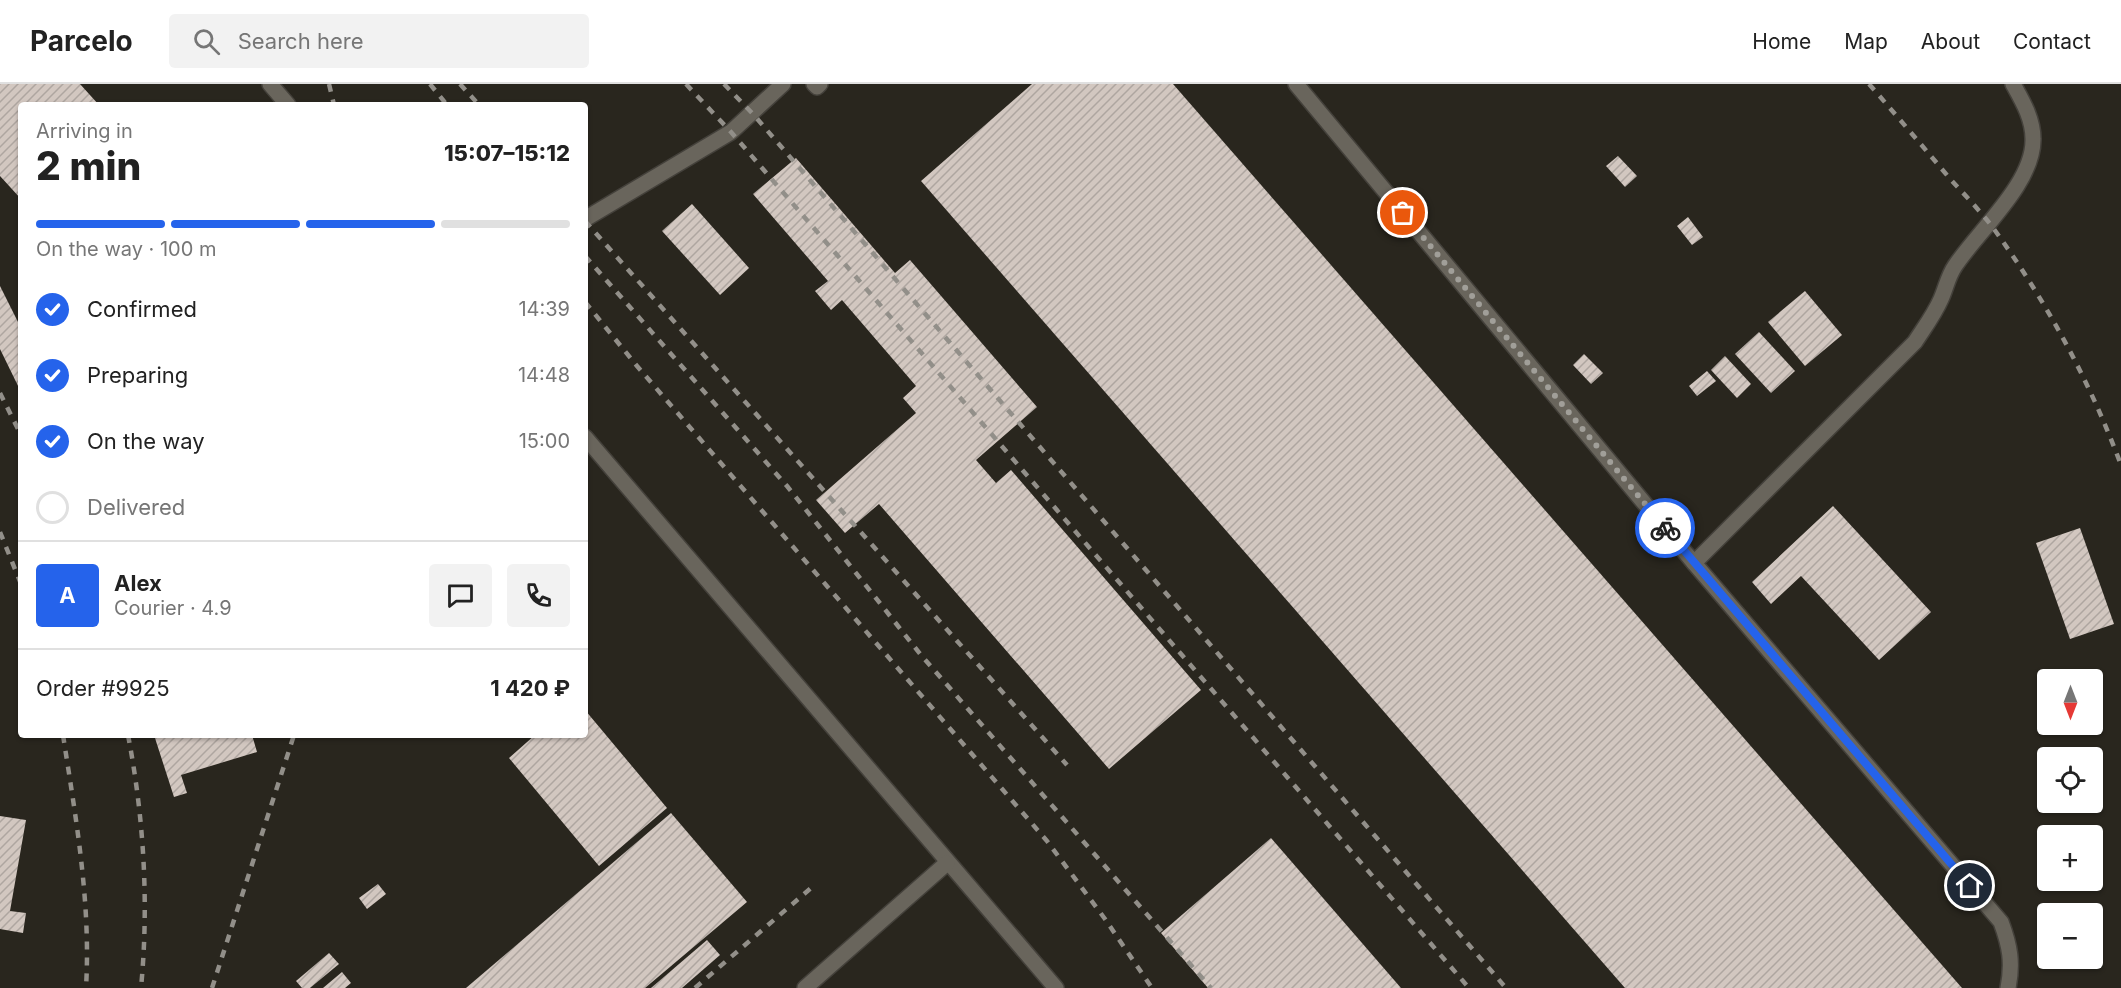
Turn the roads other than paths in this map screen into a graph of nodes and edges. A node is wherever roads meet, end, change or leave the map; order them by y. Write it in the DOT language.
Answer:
graph roads {
  1 [pos="270,84"];
  2 [pos="783,84"];
  3 [pos="814,84"];
  4 [pos="820,84"];
  5 [pos="1296,84"];
  6 [pos="2013,84"];
  7 [pos="285,102"];
  8 [pos="588,217"];
  9 [pos="588,441"];
  10 [pos="1694,563"];
  11 [pos="947,863"];
  12 [pos="806,988"];
  13 [pos="1056,988"];
  14 [pos="2008,988"];
  1 -- 7 [label="lane"];
  2 -- 8 [label="lane"];
  3 -- 4 [label="lane"];
  5 -- 10 [label="lane"];
  6 -- 10 [label="lane"];
  9 -- 11 [label="lane"];
  10 -- 14 [label="lane"];
  11 -- 12 [label="lane"];
  11 -- 13 [label="lane"];
}
